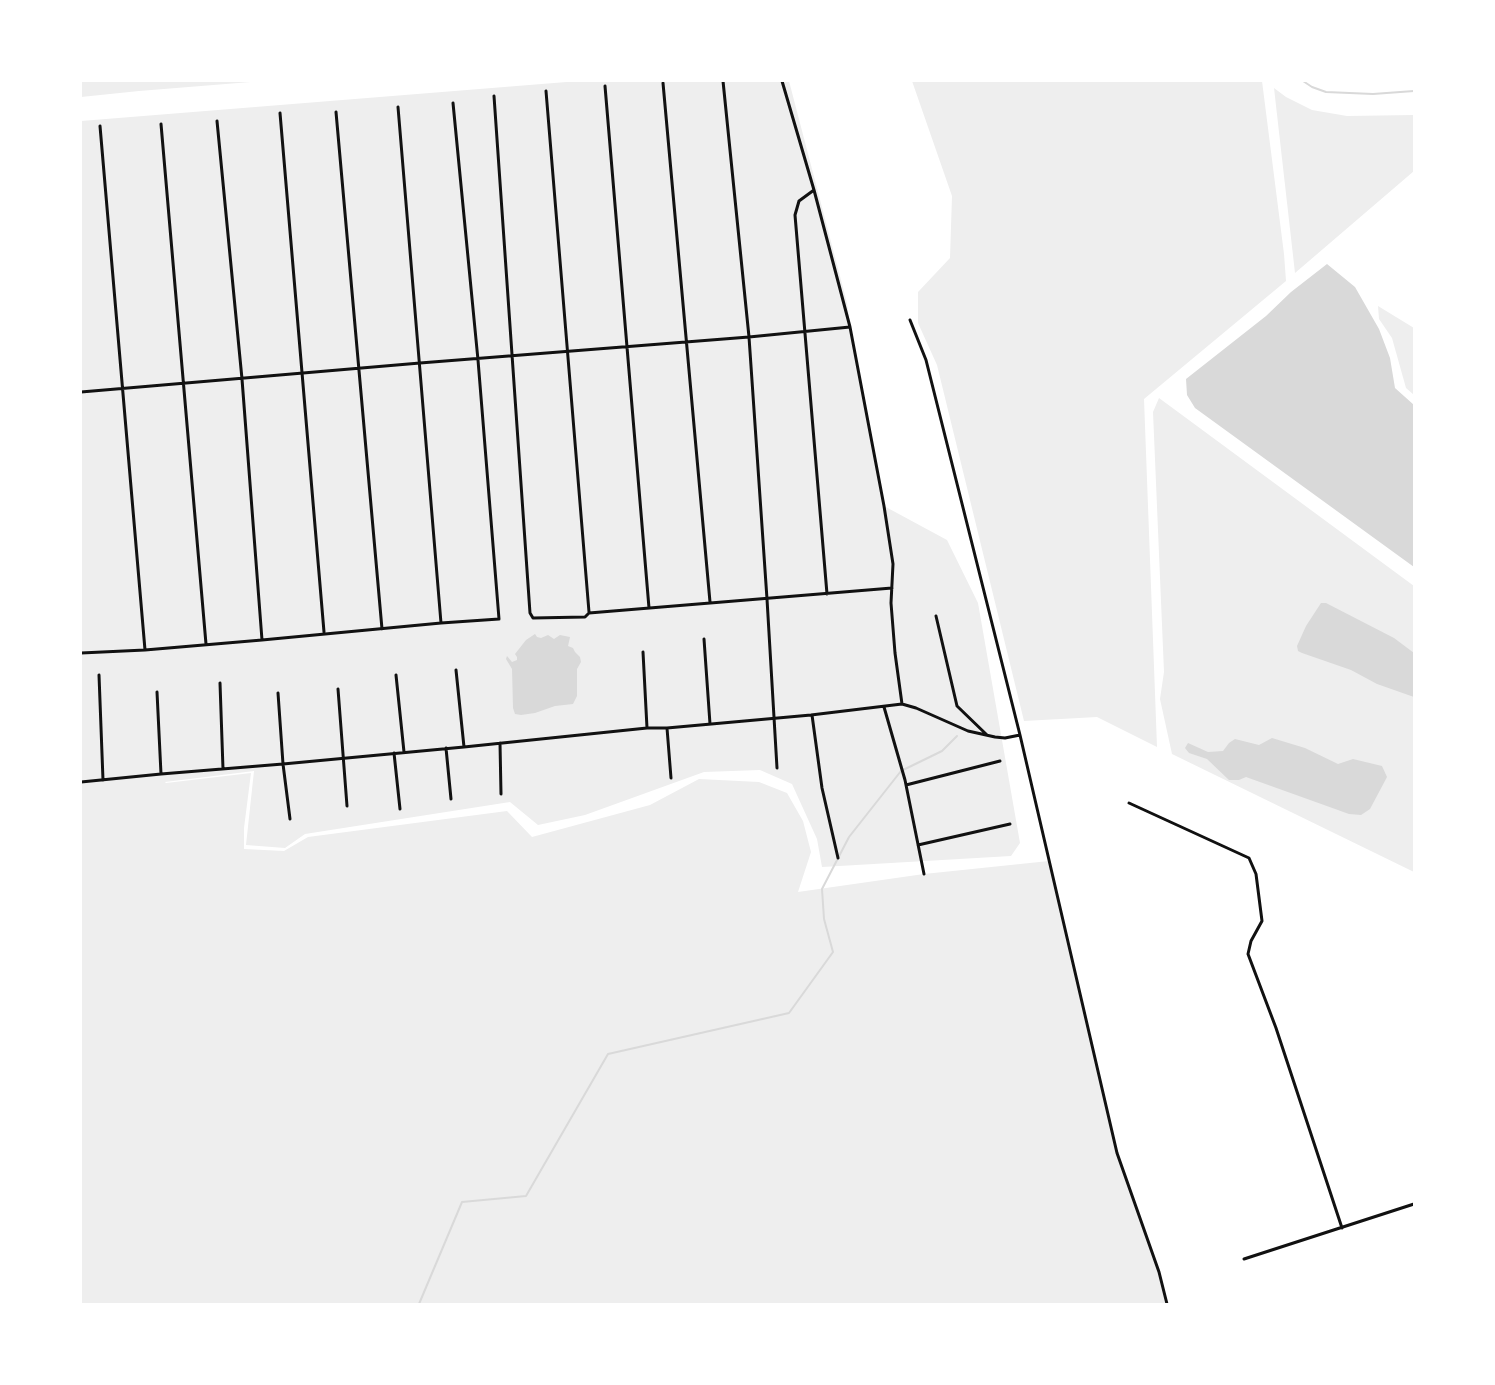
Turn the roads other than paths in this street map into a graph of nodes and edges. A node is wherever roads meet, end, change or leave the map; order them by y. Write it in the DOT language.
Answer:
graph roads {
  1 [pos="723,81"];
  2 [pos="782,81"];
  3 [pos="663,83"];
  4 [pos="604,86"];
  5 [pos="546,91"];
  6 [pos="494,96"];
  7 [pos="453,103"];
  8 [pos="398,106"];
  9 [pos="336,112"];
  10 [pos="280,113"];
  11 [pos="218,121"];
  12 [pos="161,124"];
  13 [pos="100,126"];
  14 [pos="814,190"];
  15 [pos="910,320"];
  16 [pos="850,327"];
  17 [pos="806,332"];
  18 [pos="749,337"];
  19 [pos="687,342"];
  20 [pos="627,347"];
  21 [pos="567,352"];
  22 [pos="513,357"];
  23 [pos="478,360"];
  24 [pos="420,363"];
  25 [pos="359,369"];
  26 [pos="303,374"];
  27 [pos="242,379"];
  28 [pos="184,384"];
  29 [pos="123,388"];
  30 [pos="81,392"];
  31 [pos="892,588"];
  32 [pos="827,594"];
  33 [pos="767,599"];
  34 [pos="710,602"];
  35 [pos="649,608"];
  36 [pos="589,613"];
  37 [pos="936,616"];
  38 [pos="441,623"];
  39 [pos="382,629"];
  40 [pos="324,633"];
  41 [pos="704,639"];
  42 [pos="262,640"];
  43 [pos="206,644"];
  44 [pos="145,650"];
  45 [pos="643,652"];
  46 [pos="81,653"];
  47 [pos="456,670"];
  48 [pos="99,675"];
  49 [pos="396,675"];
  50 [pos="220,683"];
  51 [pos="338,689"];
  52 [pos="157,692"];
  53 [pos="278,693"];
  54 [pos="902,704"];
  55 [pos="884,706"];
  56 [pos="812,715"];
  57 [pos="775,718"];
  58 [pos="710,724"];
  59 [pos="647,728"];
  60 [pos="667,728"];
  61 [pos="1020,735"];
  62 [pos="989,737"];
  63 [pos="500,743"];
  64 [pos="464,747"];
  65 [pos="446,748"];
  66 [pos="394,753"];
  67 [pos="404,753"];
  68 [pos="345,758"];
  69 [pos="1000,761"];
  70 [pos="283,764"];
  71 [pos="777,768"];
  72 [pos="223,769"];
  73 [pos="161,774"];
  74 [pos="671,778"];
  75 [pos="103,780"];
  76 [pos="81,783"];
  77 [pos="906,785"];
  78 [pos="501,794"];
  79 [pos="451,799"];
  80 [pos="1130,803"];
  81 [pos="347,806"];
  82 [pos="400,809"];
  83 [pos="290,819"];
  84 [pos="1010,824"];
  85 [pos="918,845"];
  86 [pos="838,858"];
  87 [pos="924,874"];
  88 [pos="1414,1204"];
  89 [pos="1342,1228"];
  90 [pos="1244,1259"];
  91 [pos="1167,1304"];
  1 -- 18 [label="street"];
  2 -- 14 [label="street"];
  3 -- 19 [label="street"];
  4 -- 20 [label="street"];
  5 -- 21 [label="street"];
  6 -- 22 [label="street"];
  7 -- 23 [label="street"];
  8 -- 24 [label="street"];
  9 -- 25 [label="street"];
  10 -- 26 [label="street"];
  11 -- 27 [label="street"];
  12 -- 28 [label="street"];
  13 -- 29 [label="street"];
  14 -- 16 [label="street"];
  14 -- 17 [label="street"];
  15 -- 61 [label="street"];
  16 -- 17 [label="street"];
  16 -- 31 [label="street"];
  17 -- 18 [label="street"];
  17 -- 32 [label="street"];
  18 -- 19 [label="street"];
  18 -- 33 [label="street"];
  19 -- 20 [label="street"];
  19 -- 34 [label="street"];
  20 -- 21 [label="street"];
  20 -- 35 [label="street"];
  21 -- 22 [label="street"];
  21 -- 36 [label="street"];
  22 -- 23 [label="street"];
  22 -- 36 [label="street"];
  23 -- 24 [label="street"];
  23 -- 38 [label="street"];
  24 -- 25 [label="street"];
  24 -- 38 [label="street"];
  25 -- 26 [label="street"];
  25 -- 39 [label="street"];
  26 -- 27 [label="street"];
  26 -- 40 [label="street"];
  27 -- 28 [label="street"];
  27 -- 42 [label="street"];
  28 -- 29 [label="street"];
  28 -- 43 [label="street"];
  29 -- 30 [label="street"];
  29 -- 44 [label="street"];
  31 -- 32 [label="street"];
  31 -- 54 [label="street"];
  32 -- 33 [label="street"];
  33 -- 34 [label="street"];
  33 -- 57 [label="street"];
  34 -- 35 [label="street"];
  35 -- 36 [label="street"];
  37 -- 62 [label="street"];
  38 -- 39 [label="street"];
  39 -- 42 [label="street"];
  41 -- 58 [label="street"];
  42 -- 43 [label="street"];
  43 -- 44 [label="street"];
  44 -- 46 [label="street"];
  45 -- 59 [label="street"];
  47 -- 64 [label="street"];
  48 -- 75 [label="street"];
  49 -- 67 [label="street"];
  50 -- 72 [label="street"];
  51 -- 68 [label="street"];
  52 -- 73 [label="street"];
  53 -- 70 [label="street"];
  54 -- 55 [label="street"];
  54 -- 62 [label="street"];
  55 -- 56 [label="street"];
  55 -- 77 [label="street"];
  56 -- 57 [label="street"];
  56 -- 86 [label="street"];
  57 -- 58 [label="street"];
  57 -- 71 [label="street"];
  58 -- 60 [label="street"];
  59 -- 60 [label="street"];
  59 -- 63 [label="street"];
  60 -- 74 [label="street"];
  61 -- 62 [label="street"];
  61 -- 91 [label="street"];
  63 -- 64 [label="street"];
  63 -- 78 [label="street"];
  64 -- 65 [label="street"];
  65 -- 67 [label="street"];
  65 -- 79 [label="street"];
  66 -- 67 [label="street"];
  66 -- 68 [label="street"];
  66 -- 82 [label="street"];
  68 -- 70 [label="street"];
  68 -- 81 [label="street"];
  69 -- 77 [label="street"];
  70 -- 72 [label="street"];
  70 -- 83 [label="street"];
  72 -- 73 [label="street"];
  73 -- 75 [label="street"];
  75 -- 76 [label="street"];
  77 -- 85 [label="street"];
  80 -- 89 [label="street"];
  84 -- 85 [label="street"];
  85 -- 87 [label="street"];
  88 -- 89 [label="street"];
  89 -- 90 [label="street"];
}
